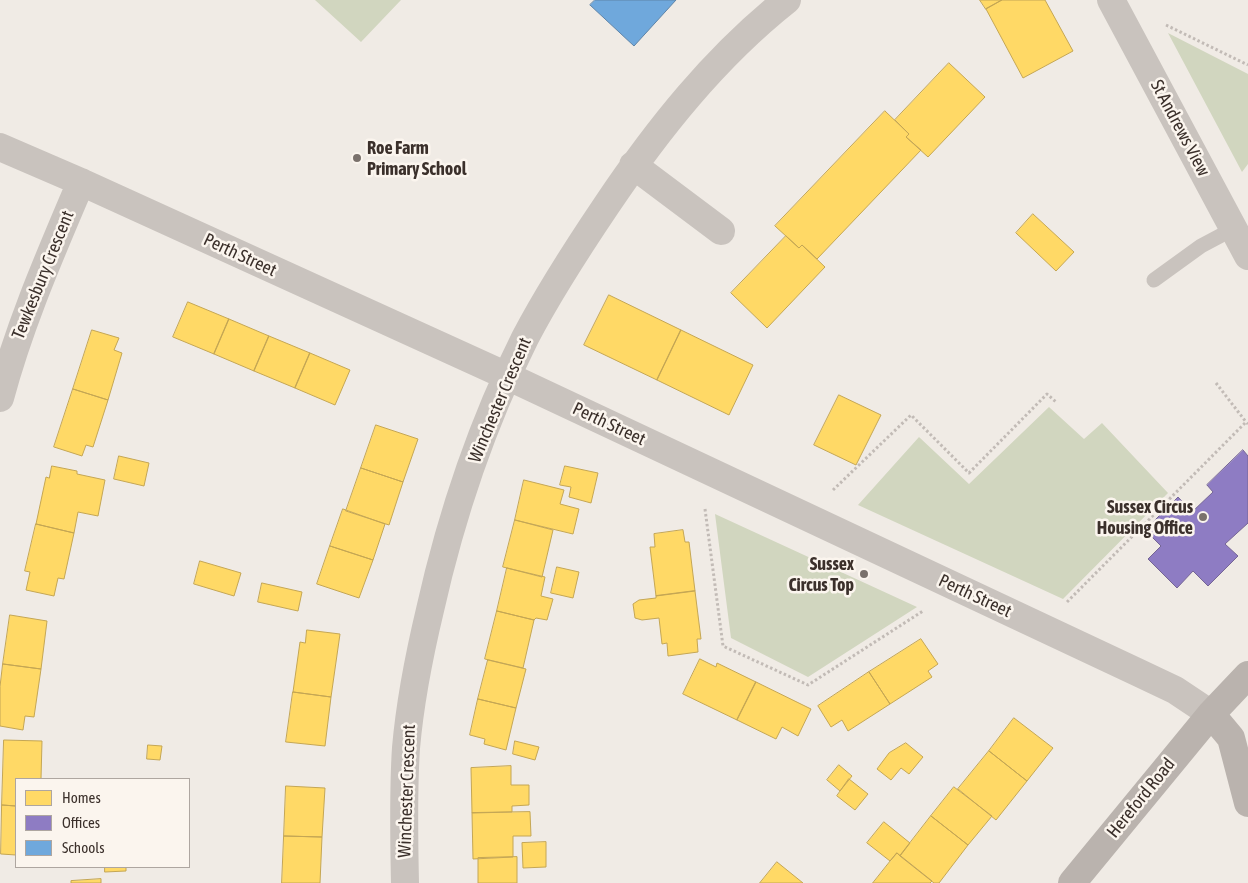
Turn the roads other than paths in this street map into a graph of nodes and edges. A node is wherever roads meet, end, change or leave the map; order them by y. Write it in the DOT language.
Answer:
graph roads {
  1 [pos="787,0"];
  2 [pos="1113,4"];
  3 [pos="0,146"];
  4 [pos="633,165"];
  5 [pos="81,182"];
  6 [pos="1233,229"];
  7 [pos="721,231"];
  8 [pos="1248,256"];
  9 [pos="1154,280"];
  10 [pos="507,376"];
  11 [pos="0,398"];
  12 [pos="1248,675"];
  13 [pos="1211,714"];
  14 [pos="1248,802"];
  15 [pos="405,883"];
  16 [pos="1072,883"];
  1 -- 4 [label="street, Winchester Crescent"];
  2 -- 6 [label="street, St Andrews View"];
  3 -- 5 [label="street, Perth Street"];
  4 -- 7 [label="street"];
  4 -- 10 [label="street, Winchester Crescent"];
  5 -- 10 [label="street, Perth Street"];
  5 -- 11 [label="street, Tewkesbury Crescent"];
  6 -- 8 [label="street, St Andrews View"];
  6 -- 9 [label="lane"];
  10 -- 13 [label="street, Perth Street"];
  10 -- 15 [label="street, Winchester Crescent"];
  12 -- 13 [label="street, Hereford Road"];
  13 -- 14 [label="street"];
  13 -- 16 [label="street, Hereford Road"];
}
